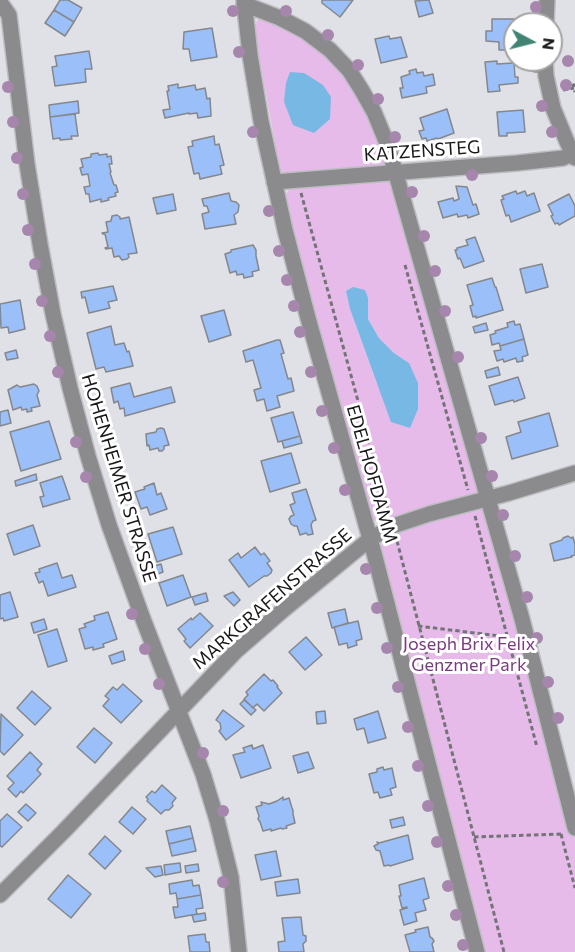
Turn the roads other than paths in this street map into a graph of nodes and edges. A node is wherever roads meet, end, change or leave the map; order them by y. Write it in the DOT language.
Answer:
graph roads {
  1 [pos="244,2"];
  2 [pos="3,4"];
  3 [pos="546,72"];
  4 [pos="574,156"];
  5 [pos="396,172"];
  6 [pos="274,182"];
  7 [pos="572,479"];
  8 [pos="488,499"];
  9 [pos="370,539"];
  10 [pos="178,711"];
  11 [pos="575,828"];
  12 [pos="0,895"];
  13 [pos="239,952"];
  14 [pos="477,952"];
  1 -- 5 [label="street, EDELHOFDAMM"];
  1 -- 6 [label="street, EDELHOFDAMM"];
  2 -- 10 [label="street, HOHENHEIMER STRASSE"];
  3 -- 4 [label="street"];
  4 -- 5 [label="street, KATZENSTEG"];
  5 -- 6 [label="street, KATZENSTEG"];
  5 -- 8 [label="street, EDELHOFDAMM"];
  6 -- 9 [label="street, EDELHOFDAMM"];
  7 -- 8 [label="street, MARKGRAFENSTRASSE"];
  8 -- 9 [label="street, MARKGRAFENSTRASSE"];
  8 -- 11 [label="street, EDELHOFDAMM"];
  9 -- 10 [label="street, MARKGRAFENSTRASSE"];
  9 -- 14 [label="street, EDELHOFDAMM"];
  10 -- 12 [label="street, MARKGRAFENSTRASSE"];
  10 -- 13 [label="street, HOHENHEIMER STRASSE"];
}
